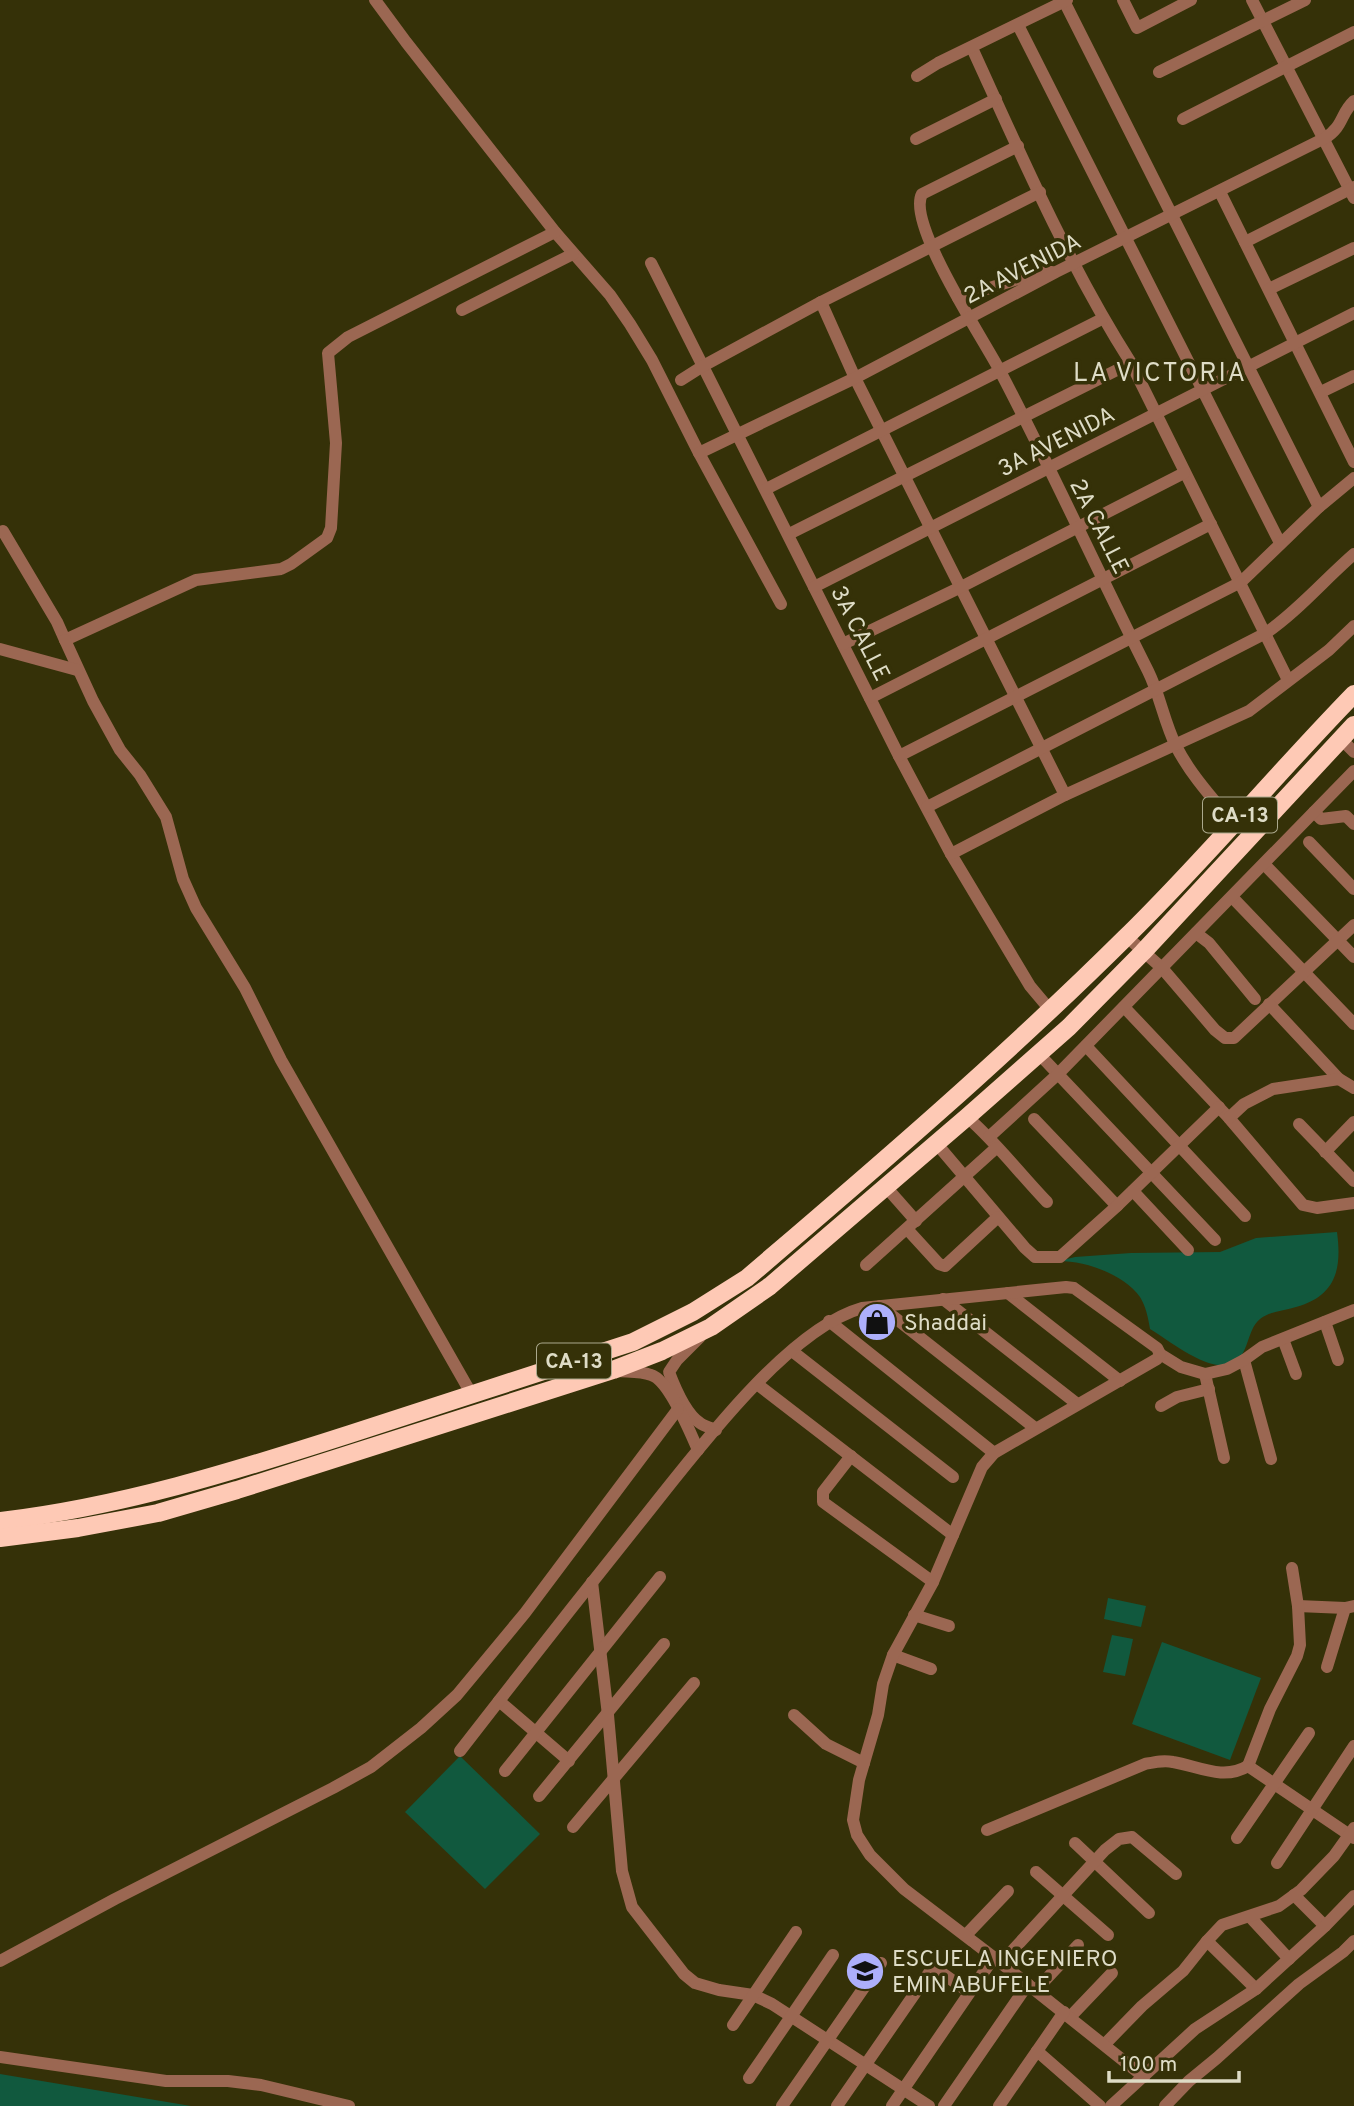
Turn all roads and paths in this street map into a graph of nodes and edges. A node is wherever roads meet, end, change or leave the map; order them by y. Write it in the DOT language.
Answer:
graph roads {
  1 [pos="375,0"];
  2 [pos="1123,0"];
  3 [pos="1191,0"];
  4 [pos="1252,0"];
  5 [pos="1305,0"];
  6 [pos="1066,1"];
  7 [pos="1264,22"];
  8 [pos="1018,25"];
  9 [pos="1354,33"];
  10 [pos="972,48"];
  11 [pos="1288,66"];
  12 [pos="1159,72"];
  13 [pos="917,76"];
  14 [pos="996,99"];
  15 [pos="1354,101"];
  16 [pos="1183,119"];
  17 [pos="1325,138"];
  18 [pos="916,139"];
  19 [pos="1018,146"];
  20 [pos="1352,191"];
  21 [pos="1040,192"];
  22 [pos="1220,192"];
  23 [pos="1171,215"];
  24 [pos="555,232"];
  25 [pos="1125,238"];
  26 [pos="1245,242"];
  27 [pos="931,246"];
  28 [pos="1354,248"];
  29 [pos="573,254"];
  30 [pos="651,263"];
  31 [pos="1075,265"];
  32 [pos="1056,272"];
  33 [pos="1269,289"];
  34 [pos="958,298"];
  35 [pos="821,302"];
  36 [pos="462,310"];
  37 [pos="1354,313"];
  38 [pos="969,318"];
  39 [pos="1102,319"];
  40 [pos="1296,342"];
  41 [pos="1131,363"];
  42 [pos="702,366"];
  43 [pos="1249,367"];
  44 [pos="999,369"];
  45 [pos="1354,376"];
  46 [pos="855,378"];
  47 [pos="681,380"];
  48 [pos="1202,390"];
  49 [pos="1321,392"];
  50 [pos="1155,414"];
  51 [pos="1022,416"];
  52 [pos="882,430"];
  53 [pos="738,436"];
  54 [pos="699,453"];
  55 [pos="1354,462"];
  56 [pos="1048,469"];
  57 [pos="1184,473"];
  58 [pos="904,475"];
  59 [pos="1354,478"];
  60 [pos="766,489"];
  61 [pos="1320,508"];
  62 [pos="1211,524"];
  63 [pos="932,528"];
  64 [pos="1077,528"];
  65 [pos="3,531"];
  66 [pos="789,534"];
  67 [pos="1280,543"];
  68 [pos="1354,554"];
  69 [pos="1104,579"];
  70 [pos="1241,582"];
  71 [pos="814,587"];
  72 [pos="961,587"];
  73 [pos="781,604"];
  74 [pos="1354,626"];
  75 [pos="1266,633"];
  76 [pos="1131,638"];
  77 [pos="987,639"];
  78 [pos="65,640"];
  79 [pos="843,644"];
  80 [pos="0,649"];
  81 [pos="77,670"];
  82 [pos="1288,680"];
  83 [pos="1156,688"];
  84 [pos="1354,694"];
  85 [pos="1016,696"];
  86 [pos="870,698"];
  87 [pos="1354,725"];
  88 [pos="1175,745"];
  89 [pos="1348,746"];
  90 [pos="1043,748"];
  91 [pos="899,756"];
  92 [pos="1354,771"];
  93 [pos="1065,794"];
  94 [pos="927,807"];
  95 [pos="1314,812"];
  96 [pos="1233,823"];
  97 [pos="1354,824"];
  98 [pos="1309,842"];
  99 [pos="951,854"];
  100 [pos="1264,864"];
  101 [pos="1354,889"];
  102 [pos="1232,897"];
  103 [pos="1354,925"];
  104 [pos="1196,933"];
  105 [pos="1127,937"];
  106 [pos="1338,940"];
  107 [pos="1143,952"];
  108 [pos="1354,957"];
  109 [pos="1162,968"];
  110 [pos="1304,971"];
  111 [pos="1255,999"];
  112 [pos="1269,1004"];
  113 [pos="1124,1007"];
  114 [pos="1051,1011"];
  115 [pos="1354,1024"];
  116 [pos="1086,1046"];
  117 [pos="1038,1053"];
  118 [pos="1058,1074"];
  119 [pos="1339,1079"];
  120 [pos="1354,1088"];
  121 [pos="1219,1107"];
  122 [pos="967,1117"];
  123 [pos="1229,1118"];
  124 [pos="1034,1119"];
  125 [pos="1354,1122"];
  126 [pos="1298,1124"];
  127 [pos="992,1142"];
  128 [pos="936,1143"];
  129 [pos="1180,1144"];
  130 [pos="1325,1152"];
  131 [pos="1152,1171"];
  132 [pos="964,1179"];
  133 [pos="1354,1181"];
  134 [pos="886,1186"];
  135 [pos="1133,1191"];
  136 [pos="1047,1202"];
  137 [pos="1354,1203"];
  138 [pos="1117,1206"];
  139 [pos="1245,1216"];
  140 [pos="998,1217"];
  141 [pos="912,1225"];
  142 [pos="1215,1240"];
  143 [pos="1188,1250"];
  144 [pos="866,1265"];
  145 [pos="1008,1293"];
  146 [pos="943,1299"];
  147 [pos="880,1306"];
  148 [pos="1354,1310"];
  149 [pos="829,1321"];
  150 [pos="1325,1322"];
  151 [pos="711,1327"];
  152 [pos="1283,1339"];
  153 [pos="792,1351"];
  154 [pos="1160,1354"];
  155 [pos="1244,1360"];
  156 [pos="1338,1360"];
  157 [pos="613,1370"];
  158 [pos="1205,1374"];
  159 [pos="1296,1374"];
  160 [pos="1120,1381"];
  161 [pos="757,1384"];
  162 [pos="1209,1389"];
  163 [pos="472,1395"];
  164 [pos="1076,1403"];
  165 [pos="1161,1406"];
  166 [pos="678,1409"];
  167 [pos="391,1421"];
  168 [pos="1035,1428"];
  169 [pos="427,1429"];
  170 [pos="716,1430"];
  171 [pos="698,1450"];
  172 [pos="359,1451"];
  173 [pos="994,1453"];
  174 [pos="851,1456"];
  175 [pos="1224,1458"];
  176 [pos="1270,1459"];
  177 [pos="953,1477"];
  178 [pos="0,1521"];
  179 [pos="953,1535"];
  180 [pos="0,1538"];
  181 [pos="1292,1568"];
  182 [pos="660,1577"];
  183 [pos="592,1582"];
  184 [pos="933,1582"];
  185 [pos="1298,1606"];
  186 [pos="1350,1607"];
  187 [pos="914,1615"];
  188 [pos="949,1626"];
  189 [pos="664,1644"];
  190 [pos="601,1651"];
  191 [pos="892,1655"];
  192 [pos="1327,1667"];
  193 [pos="931,1669"];
  194 [pos="694,1683"];
  195 [pos="499,1701"];
  196 [pos="607,1715"];
  197 [pos="794,1716"];
  198 [pos="1309,1733"];
  199 [pos="536,1734"];
  200 [pos="1354,1746"];
  201 [pos="460,1751"];
  202 [pos="569,1761"];
  203 [pos="864,1763"];
  204 [pos="1248,1766"];
  205 [pos="505,1771"];
  206 [pos="613,1779"];
  207 [pos="1274,1783"];
  208 [pos="539,1796"];
  209 [pos="1312,1809"];
  210 [pos="573,1827"];
  211 [pos="987,1830"];
  212 [pos="1353,1833"];
  213 [pos="1237,1838"];
  214 [pos="1075,1843"];
  215 [pos="1095,1862"];
  216 [pos="1277,1863"];
  217 [pos="1036,1872"];
  218 [pos="1176,1874"];
  219 [pos="1008,1891"];
  220 [pos="1063,1895"];
  221 [pos="1294,1895"];
  222 [pos="1354,1896"];
  223 [pos="1149,1913"];
  224 [pos="1250,1917"];
  225 [pos="1325,1926"];
  226 [pos="796,1932"];
  227 [pos="966,1935"];
  228 [pos="1108,1935"];
  229 [pos="1207,1941"];
  230 [pos="1354,1941"];
  231 [pos="1079,1945"];
  232 [pos="833,1955"];
  233 [pos="1289,1959"];
  234 [pos="998,1960"];
  235 [pos="0,1961"];
  236 [pos="881,1963"];
  237 [pos="1112,1973"];
  238 [pos="1032,1987"];
  239 [pos="1256,1989"];
  240 [pos="969,1992"];
  241 [pos="753,1995"];
  242 [pos="1067,2014"];
  243 [pos="792,2015"];
  244 [pos="733,2025"];
  245 [pos="828,2040"];
  246 [pos="1105,2044"];
  247 [pos="1037,2051"];
  248 [pos="0,2057"];
  249 [pos="866,2065"];
  250 [pos="1144,2077"];
  251 [pos="750,2078"];
  252 [pos="903,2090"];
  253 [pos="349,2106"];
  254 [pos="782,2106"];
  255 [pos="837,2106"];
  256 [pos="892,2106"];
  257 [pos="929,2106"];
  258 [pos="944,2106"];
  259 [pos="999,2106"];
  260 [pos="1100,2106"];
  261 [pos="1111,2106"];
  262 [pos="1165,2106"];
  1 -- 24 [label="street"];
  2 -- 3 [label="street"];
  4 -- 7 [label="street"];
  5 -- 7 [label="street"];
  6 -- 8 [label="street"];
  6 -- 23 [label="street"];
  7 -- 11 [label="street"];
  7 -- 12 [label="street"];
  8 -- 10 [label="street"];
  8 -- 25 [label="street"];
  9 -- 11 [label="street"];
  10 -- 13 [label="street"];
  10 -- 14 [label="street"];
  11 -- 16 [label="street"];
  11 -- 17 [label="street"];
  14 -- 18 [label="street"];
  14 -- 19 [label="street"];
  15 -- 17 [label="street"];
  17 -- 20 [label="street"];
  17 -- 22 [label="street, 2A AVENIDA"];
  19 -- 21 [label="street"];
  19 -- 27 [label="street, 2A CALLE"];
  20 -- 26 [label="street"];
  21 -- 27 [label="street"];
  21 -- 31 [label="street"];
  22 -- 23 [label="street, 2A AVENIDA"];
  22 -- 26 [label="street"];
  23 -- 25 [label="street, 2A AVENIDA"];
  23 -- 43 [label="street"];
  24 -- 29 [label="street"];
  24 -- 78 [label="street"];
  25 -- 31 [label="street, 2A AVENIDA"];
  25 -- 48 [label="street"];
  26 -- 33 [label="street"];
  27 -- 34 [label="street, 2A CALLE"];
  27 -- 35 [label="street"];
  28 -- 33 [label="street"];
  29 -- 36 [label="street"];
  29 -- 54 [label="street"];
  30 -- 42 [label="street, 3A CALLE"];
  31 -- 32 [label="street, 2A AVENIDA"];
  31 -- 39 [label="street"];
  32 -- 34 [label="street"];
  32 -- 38 [label="street, 2A AVENIDA"];
  33 -- 40 [label="street"];
  34 -- 38 [label="street, 2A CALLE"];
  35 -- 42 [label="street"];
  35 -- 46 [label="street"];
  37 -- 40 [label="street, 3A AVENIDA"];
  38 -- 44 [label="street, 2A CALLE"];
  38 -- 46 [label="street, 2A AVENIDA"];
  39 -- 41 [label="street"];
  39 -- 44 [label="street"];
  40 -- 43 [label="street, 3A AVENIDA"];
  40 -- 49 [label="street"];
  41 -- 50 [label="street"];
  41 -- 51 [label="street"];
  42 -- 47 [label="street"];
  42 -- 53 [label="street, 3A CALLE"];
  43 -- 48 [label="street, 3A AVENIDA"];
  43 -- 61 [label="street"];
  44 -- 51 [label="street, 2A CALLE"];
  44 -- 52 [label="street"];
  45 -- 49 [label="street"];
  46 -- 52 [label="street"];
  46 -- 53 [label="street, 2A AVENIDA"];
  48 -- 50 [label="street, 3A AVENIDA"];
  48 -- 67 [label="street"];
  49 -- 55 [label="street"];
  50 -- 56 [label="street, 3A AVENIDA"];
  50 -- 57 [label="street"];
  51 -- 56 [label="street, 2A CALLE"];
  51 -- 58 [label="street"];
  52 -- 58 [label="street"];
  52 -- 60 [label="street"];
  53 -- 54 [label="street, 2A AVENIDA"];
  53 -- 60 [label="street, 3A CALLE"];
  54 -- 73 [label="street"];
  56 -- 63 [label="street, 3A AVENIDA"];
  56 -- 64 [label="street, 2A CALLE"];
  57 -- 62 [label="street"];
  57 -- 64 [label="street"];
  58 -- 63 [label="street"];
  58 -- 66 [label="street"];
  59 -- 61 [label="street"];
  60 -- 66 [label="street, 3A CALLE"];
  61 -- 67 [label="street"];
  62 -- 69 [label="street"];
  62 -- 70 [label="street"];
  63 -- 71 [label="street, 3A AVENIDA"];
  63 -- 72 [label="street"];
  64 -- 69 [label="street, 2A CALLE"];
  64 -- 72 [label="street"];
  65 -- 78 [label="street"];
  66 -- 71 [label="street, 3A CALLE"];
  67 -- 70 [label="street"];
  68 -- 75 [label="street"];
  69 -- 76 [label="street, 2A CALLE"];
  69 -- 77 [label="street"];
  70 -- 75 [label="street"];
  70 -- 76 [label="street"];
  71 -- 79 [label="street, 3A CALLE"];
  72 -- 77 [label="street"];
  72 -- 79 [label="street"];
  74 -- 82 [label="street"];
  75 -- 82 [label="street"];
  75 -- 83 [label="street"];
  76 -- 83 [label="street, 2A CALLE"];
  76 -- 85 [label="street"];
  77 -- 85 [label="street"];
  77 -- 86 [label="street"];
  78 -- 81 [label="street"];
  79 -- 86 [label="street, 3A CALLE"];
  80 -- 81 [label="street"];
  81 -- 163 [label="street"];
  82 -- 88 [label="street"];
  83 -- 88 [label="street, 2A CALLE"];
  83 -- 90 [label="street"];
  84 -- 96 [label="highway, CA-13"];
  85 -- 90 [label="street"];
  85 -- 91 [label="street"];
  86 -- 91 [label="street, 3A CALLE"];
  87 -- 89 [label="highway, CA-13"];
  88 -- 93 [label="street"];
  88 -- 96 [label="street, 2A CALLE"];
  89 -- 107 [label="highway, CA-13"];
  90 -- 93 [label="street"];
  90 -- 94 [label="street"];
  91 -- 94 [label="street, 3A CALLE"];
  92 -- 95 [label="street"];
  93 -- 99 [label="street"];
  94 -- 99 [label="street, 3A CALLE"];
  95 -- 97 [label="street"];
  95 -- 100 [label="street"];
  96 -- 105 [label="highway, CA-13"];
  98 -- 101 [label="street"];
  99 -- 114 [label="street, 3A CALLE"];
  100 -- 102 [label="street"];
  100 -- 106 [label="street"];
  102 -- 104 [label="street"];
  102 -- 110 [label="street"];
  103 -- 106 [label="street"];
  104 -- 109 [label="street"];
  104 -- 111 [label="street"];
  105 -- 107 [label="street"];
  105 -- 114 [label="highway, CA-13"];
  106 -- 108 [label="street"];
  106 -- 110 [label="street"];
  107 -- 109 [label="street"];
  107 -- 117 [label="highway, CA-13"];
  109 -- 112 [label="street"];
  109 -- 113 [label="street"];
  110 -- 112 [label="street"];
  110 -- 115 [label="street"];
  112 -- 119 [label="street"];
  113 -- 116 [label="street"];
  113 -- 121 [label="street"];
  114 -- 163 [label="highway, CA-13"];
  116 -- 118 [label="street"];
  116 -- 129 [label="street"];
  117 -- 118 [label="street"];
  117 -- 122 [label="highway, CA-13"];
  118 -- 127 [label="street"];
  118 -- 131 [label="street"];
  119 -- 120 [label="street"];
  119 -- 123 [label="street"];
  121 -- 123 [label="street"];
  121 -- 129 [label="street"];
  122 -- 127 [label="street"];
  122 -- 128 [label="highway, CA-13"];
  123 -- 137 [label="street"];
  124 -- 138 [label="street"];
  125 -- 130 [label="street"];
  126 -- 130 [label="street"];
  127 -- 132 [label="street"];
  127 -- 136 [label="street"];
  128 -- 132 [label="street"];
  128 -- 134 [label="highway, CA-13"];
  129 -- 131 [label="street"];
  129 -- 139 [label="street"];
  130 -- 133 [label="street"];
  131 -- 135 [label="street"];
  131 -- 142 [label="street"];
  132 -- 140 [label="street"];
  132 -- 141 [label="street"];
  134 -- 141 [label="street"];
  134 -- 151 [label="highway, CA-13"];
  135 -- 138 [label="street"];
  135 -- 143 [label="street"];
  138 -- 140 [label="street"];
  140 -- 141 [label="street"];
  141 -- 144 [label="street"];
  145 -- 146 [label="street"];
  145 -- 154 [label="street"];
  145 -- 160 [label="street"];
  146 -- 147 [label="street"];
  146 -- 164 [label="street"];
  147 -- 149 [label="street"];
  147 -- 168 [label="street"];
  148 -- 150 [label="street"];
  149 -- 153 [label="street"];
  149 -- 173 [label="street"];
  150 -- 152 [label="street"];
  150 -- 156 [label="street"];
  151 -- 157 [label="highway, CA-13"];
  151 -- 170 [label="street"];
  152 -- 155 [label="street"];
  152 -- 159 [label="street"];
  153 -- 161 [label="street"];
  153 -- 177 [label="street"];
  154 -- 158 [label="street"];
  154 -- 160 [label="street"];
  155 -- 158 [label="street"];
  155 -- 176 [label="street"];
  157 -- 166 [label="street"];
  157 -- 169 [label="highway, CA-13"];
  158 -- 162 [label="street"];
  160 -- 164 [label="street"];
  161 -- 170 [label="street"];
  161 -- 174 [label="street"];
  162 -- 165 [label="street"];
  162 -- 175 [label="street"];
  163 -- 167 [label="highway, CA-13"];
  163 -- 169 [label="highway"];
  164 -- 168 [label="street"];
  166 -- 171 [label="street"];
  166 -- 235 [label="street"];
  167 -- 172 [label="highway"];
  167 -- 178 [label="highway, CA-13"];
  168 -- 173 [label="street"];
  169 -- 172 [label="highway, CA-13"];
  170 -- 171 [label="street"];
  171 -- 183 [label="street"];
  172 -- 180 [label="highway, CA-13"];
  173 -- 179 [label="street"];
  174 -- 179 [label="street"];
  174 -- 184 [label="street"];
  179 -- 184 [label="street"];
  181 -- 185 [label="street"];
  182 -- 190 [label="street"];
  183 -- 190 [label="street"];
  183 -- 195 [label="street"];
  184 -- 187 [label="street"];
  185 -- 186 [label="street"];
  185 -- 204 [label="street"];
  186 -- 192 [label="street"];
  187 -- 188 [label="street"];
  187 -- 191 [label="street"];
  189 -- 196 [label="street"];
  190 -- 196 [label="street"];
  190 -- 199 [label="street"];
  191 -- 193 [label="street"];
  191 -- 203 [label="street"];
  194 -- 206 [label="street"];
  195 -- 199 [label="street"];
  195 -- 201 [label="street"];
  196 -- 202 [label="street"];
  196 -- 206 [label="street"];
  197 -- 203 [label="street"];
  198 -- 207 [label="street"];
  199 -- 202 [label="street"];
  199 -- 205 [label="street"];
  200 -- 209 [label="street"];
  202 -- 208 [label="street"];
  203 -- 227 [label="street"];
  204 -- 207 [label="street"];
  204 -- 211 [label="street"];
  206 -- 210 [label="street"];
  206 -- 241 [label="street"];
  207 -- 209 [label="street"];
  207 -- 213 [label="street"];
  209 -- 212 [label="street"];
  209 -- 216 [label="street"];
  212 -- 221 [label="street"];
  214 -- 215 [label="street"];
  215 -- 218 [label="street"];
  215 -- 220 [label="street"];
  215 -- 223 [label="street"];
  217 -- 220 [label="street"];
  219 -- 227 [label="street"];
  220 -- 228 [label="street"];
  220 -- 234 [label="street"];
  221 -- 224 [label="street"];
  221 -- 225 [label="street"];
  222 -- 225 [label="street"];
  224 -- 229 [label="street"];
  224 -- 233 [label="street"];
  225 -- 233 [label="street"];
  226 -- 241 [label="street"];
  227 -- 234 [label="street"];
  229 -- 239 [label="street"];
  229 -- 246 [label="street"];
  230 -- 262 [label="street"];
  231 -- 238 [label="street"];
  232 -- 243 [label="street"];
  233 -- 239 [label="street"];
  234 -- 238 [label="street"];
  234 -- 240 [label="street"];
  236 -- 245 [label="street"];
  237 -- 242 [label="street"];
  238 -- 242 [label="street"];
  238 -- 258 [label="street"];
  239 -- 250 [label="street"];
  240 -- 249 [label="street"];
  240 -- 252 [label="street"];
  241 -- 243 [label="street"];
  241 -- 244 [label="street"];
  242 -- 246 [label="street"];
  242 -- 247 [label="street"];
  243 -- 245 [label="street"];
  243 -- 251 [label="street"];
  245 -- 249 [label="street"];
  245 -- 254 [label="street"];
  246 -- 250 [label="street"];
  247 -- 259 [label="street"];
  247 -- 260 [label="street"];
  248 -- 253 [label="street"];
  249 -- 252 [label="street"];
  249 -- 255 [label="street"];
  250 -- 261 [label="street"];
  252 -- 256 [label="street"];
  252 -- 257 [label="street"];
}
